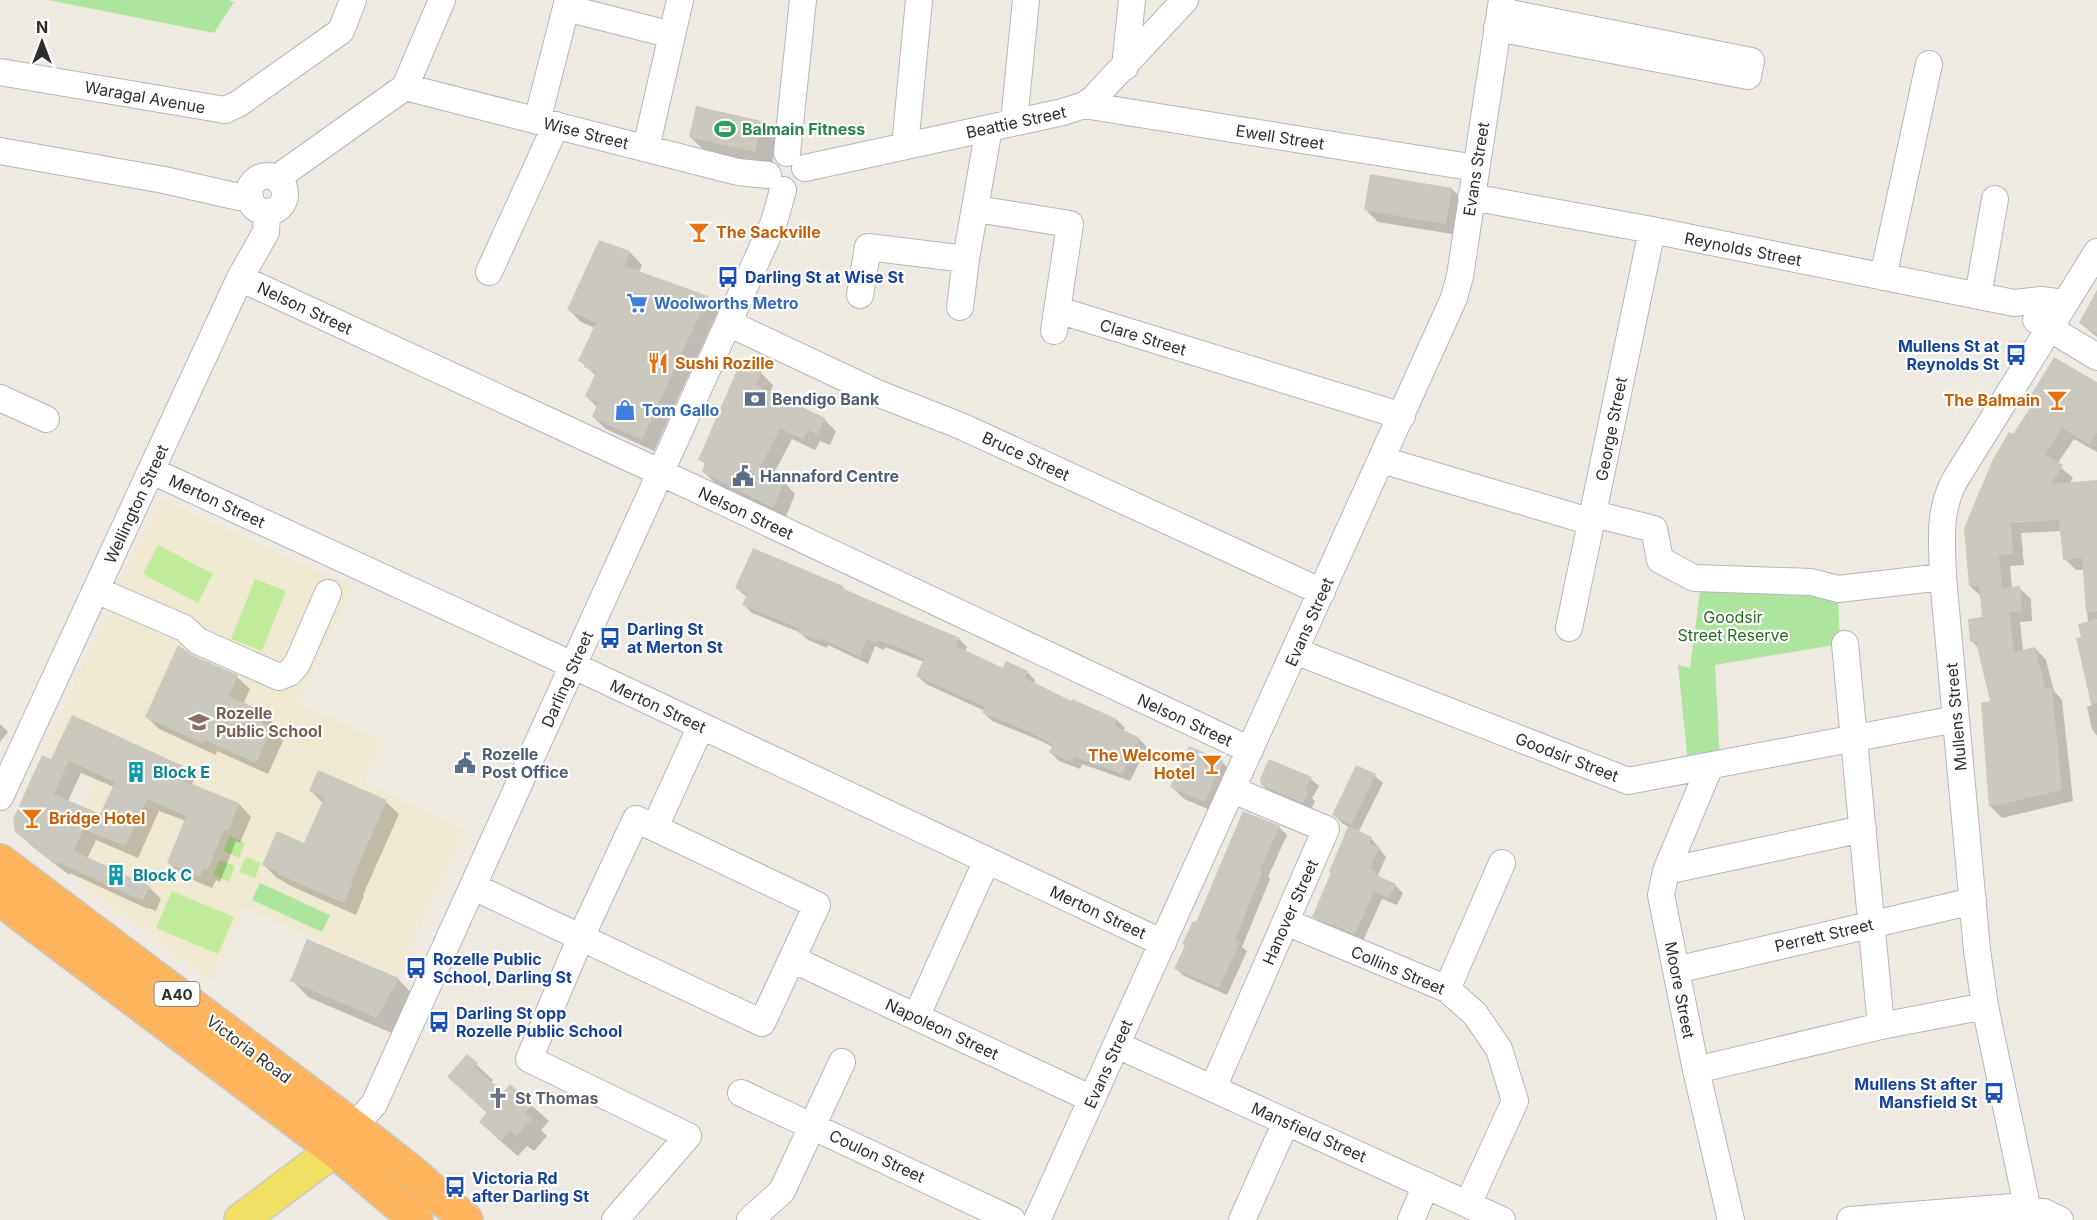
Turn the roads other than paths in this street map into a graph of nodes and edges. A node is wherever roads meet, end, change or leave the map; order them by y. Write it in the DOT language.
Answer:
graph roads {
  1 [pos="352,0"];
  2 [pos="442,0"];
  3 [pos="680,0"];
  4 [pos="802,0"];
  5 [pos="919,0"];
  6 [pos="1026,0"];
  7 [pos="1132,0"];
  8 [pos="1185,0"];
  9 [pos="567,4"];
  10 [pos="1500,13"];
  11 [pos="672,35"];
  12 [pos="1630,46"];
  13 [pos="1929,64"];
  14 [pos="1125,67"];
  15 [pos="0,72"];
  16 [pos="405,87"];
  17 [pos="1084,105"];
  18 [pos="1014,122"];
  19 [pos="546,123"];
  20 [pos="989,128"];
  21 [pos="905,146"];
  22 [pos="646,148"];
  23 [pos="0,151"];
  24 [pos="796,161"];
  25 [pos="1476,168"];
  26 [pos="776,182"];
  27 [pos="1471,197"];
  28 [pos="1995,199"];
  29 [pos="258,204"];
  30 [pos="976,209"];
  31 [pos="1652,230"];
  32 [pos="2097,252"];
  33 [pos="966,259"];
  34 [pos="489,272"];
  35 [pos="1883,277"];
  36 [pos="240,278"];
  37 [pos="860,295"];
  38 [pos="1978,296"];
  39 [pos="2014,303"];
  40 [pos="2065,303"];
  41 [pos="960,307"];
  42 [pos="729,323"];
  43 [pos="2049,328"];
  44 [pos="2097,357"];
  45 [pos="0,398"];
  46 [pos="1402,416"];
  47 [pos="46,419"];
  48 [pos="1382,460"];
  49 [pos="152,471"];
  50 [pos="660,472"];
  51 [pos="1593,518"];
  52 [pos="1943,577"];
  53 [pos="96,590"];
  54 [pos="1322,592"];
  55 [pos="328,593"];
  56 [pos="1569,628"];
  57 [pos="1845,644"];
  58 [pos="1295,651"];
  59 [pos="573,665"];
  60 [pos="1956,719"];
  61 [pos="701,726"];
  62 [pos="1854,738"];
  63 [pos="1250,750"];
  64 [pos="1710,766"];
  65 [pos="1233,790"];
  66 [pos="0,797"];
  67 [pos="655,827"];
  68 [pos="1863,829"];
  69 [pos="987,860"];
  70 [pos="0,861"];
  71 [pos="1502,863"];
  72 [pos="1666,871"];
  73 [pos="474,887"];
  74 [pos="0,899"];
  75 [pos="1973,901"];
  76 [pos="1286,922"];
  77 [pos="1872,924"];
  78 [pos="581,937"];
  79 [pos="1163,943"];
  80 [pos="792,959"];
  81 [pos="1676,970"];
  82 [pos="1447,989"];
  83 [pos="1985,1006"];
  84 [pos="916,1017"];
  85 [pos="1881,1026"];
  86 [pos="1117,1045"];
  87 [pos="842,1062"];
  88 [pos="1696,1070"];
  89 [pos="1213,1089"];
  90 [pos="741,1093"];
  91 [pos="1092,1100"];
  92 [pos="1286,1122"];
  93 [pos="813,1126"];
  94 [pos="344,1138"];
  95 [pos="1426,1185"];
  96 [pos="1468,1204"];
  97 [pos="2030,1214"];
  98 [pos="241,1220"];
  99 [pos="416,1220"];
  100 [pos="466,1220"];
  101 [pos="615,1220"];
  102 [pos="750,1220"];
  103 [pos="1012,1220"];
  104 [pos="1037,1220"];
  105 [pos="1242,1220"];
  106 [pos="1411,1220"];
  107 [pos="1502,1220"];
  108 [pos="1731,1220"];
  109 [pos="1850,1220"];
  110 [pos="2060,1220"];
  1 -- 15 [label="street, Waragal Avenue"];
  2 -- 16 [label="street"];
  3 -- 11 [label="street"];
  4 -- 24 [label="street"];
  5 -- 21 [label="street"];
  6 -- 18 [label="street"];
  7 -- 14 [label="street"];
  8 -- 14 [label="street, Beattie Street"];
  9 -- 11 [label="street"];
  9 -- 19 [label="street"];
  10 -- 12 [label="street"];
  10 -- 25 [label="street, Evans Street"];
  11 -- 22 [label="street"];
  13 -- 35 [label="street"];
  14 -- 17 [label="street, Beattie Street"];
  16 -- 19 [label="street, Wise Street"];
  16 -- 29 [label="street"];
  17 -- 18 [label="street, Beattie Street"];
  17 -- 25 [label="street, Ewell Street"];
  18 -- 20 [label="street, Beattie Street"];
  19 -- 22 [label="street, Wise Street"];
  19 -- 34 [label="street"];
  20 -- 21 [label="street, Beattie Street"];
  20 -- 30 [label="street"];
  21 -- 24 [label="street, Beattie Street"];
  22 -- 26 [label="street, Wise Street"];
  23 -- 29 [label="street"];
  24 -- 26 [label="street"];
  25 -- 27 [label="street, Evans Street"];
  26 -- 42 [label="street, Darling Street"];
  27 -- 31 [label="street, Reynolds Street"];
  27 -- 46 [label="street, Evans Street"];
  28 -- 38 [label="street"];
  29 -- 36 [label="street, Wellington Street"];
  30 -- 33 [label="street"];
  30 -- 46 [label="street, Clare Street"];
  31 -- 35 [label="street, Reynolds Street"];
  31 -- 51 [label="street, George Street"];
  32 -- 40 [label="street, Mullens Street"];
  33 -- 37 [label="street"];
  33 -- 41 [label="street"];
  35 -- 38 [label="street, Reynolds Street"];
  36 -- 49 [label="street, Wellington Street"];
  36 -- 50 [label="street, Nelson Street"];
  38 -- 39 [label="street, Reynolds Street"];
  39 -- 40 [label="street, Reynolds Street"];
  39 -- 43 [label="street, Reynolds Street"];
  40 -- 43 [label="street, Mullens Street"];
  42 -- 50 [label="street, Darling Street"];
  42 -- 54 [label="street, Bruce Street"];
  43 -- 44 [label="street, Reynolds Street"];
  43 -- 52 [label="street, Mullens Street"];
  45 -- 47 [label="street"];
  46 -- 48 [label="street, Evans Street"];
  48 -- 51 [label="street"];
  48 -- 54 [label="street, Evans Street"];
  49 -- 53 [label="street, Wellington Street"];
  49 -- 59 [label="street, Merton Street"];
  50 -- 59 [label="street, Darling Street"];
  50 -- 63 [label="street, Nelson Street"];
  51 -- 52 [label="street"];
  51 -- 56 [label="street, George Street"];
  52 -- 60 [label="street, Mullens Street"];
  53 -- 55 [label="street"];
  53 -- 66 [label="street, Wellington Street"];
  54 -- 58 [label="street, Evans Street"];
  57 -- 62 [label="street"];
  58 -- 63 [label="street, Evans Street"];
  58 -- 64 [label="street, Goodsir Street"];
  59 -- 61 [label="street, Merton Street"];
  59 -- 73 [label="street, Darling Street"];
  60 -- 62 [label="street, Goodsir Street"];
  60 -- 75 [label="street, Mullens Street"];
  61 -- 67 [label="street"];
  61 -- 69 [label="street, Merton Street"];
  62 -- 64 [label="street, Goodsir Street"];
  62 -- 68 [label="street"];
  63 -- 65 [label="street, Evans Street"];
  64 -- 72 [label="street, Moore Street"];
  65 -- 76 [label="street, Hanover Street"];
  65 -- 79 [label="street, Evans Street"];
  67 -- 78 [label="street"];
  67 -- 80 [label="street"];
  68 -- 72 [label="street"];
  68 -- 77 [label="street"];
  69 -- 79 [label="street, Merton Street"];
  69 -- 84 [label="street"];
  70 -- 94 [label="highway, Victoria Road / A40"];
  71 -- 82 [label="street"];
  72 -- 81 [label="street, Moore Street"];
  73 -- 78 [label="street"];
  73 -- 94 [label="street, Darling Street"];
  74 -- 94 [label="highway, Victoria Road / A40"];
  75 -- 77 [label="street, Perrett Street"];
  75 -- 83 [label="street, Mullens Street"];
  76 -- 82 [label="street, Collins Street"];
  76 -- 89 [label="street, Hanover Street"];
  77 -- 81 [label="street, Perrett Street"];
  77 -- 85 [label="street"];
  78 -- 80 [label="street"];
  78 -- 101 [label="street"];
  79 -- 86 [label="street, Evans Street"];
  80 -- 84 [label="street, Napoleon Street"];
  81 -- 88 [label="street, Moore Street"];
  82 -- 96 [label="street, Collins Street"];
  83 -- 85 [label="street"];
  83 -- 97 [label="street, Mullens Street"];
  84 -- 91 [label="street, Napoleon Street"];
  85 -- 88 [label="street"];
  86 -- 89 [label="street, Mansfield Street"];
  86 -- 91 [label="street, Evans Street"];
  87 -- 93 [label="street"];
  88 -- 108 [label="street, Moore Street"];
  89 -- 92 [label="street, Mansfield Street"];
  90 -- 93 [label="street, Coulon Street"];
  91 -- 104 [label="street, Evans Street"];
  92 -- 95 [label="street, Mansfield Street"];
  92 -- 105 [label="street"];
  93 -- 102 [label="street"];
  93 -- 103 [label="street, Coulon Street"];
  94 -- 98 [label="main road, Darling Street"];
  94 -- 99 [label="highway, Victoria Road / A40"];
  94 -- 100 [label="highway, Victoria Road / A40"];
  95 -- 96 [label="street, Mansfield Street"];
  95 -- 106 [label="street"];
  96 -- 107 [label="street, Mansfield Street"];
  97 -- 109 [label="street"];
  97 -- 110 [label="street"];
}
